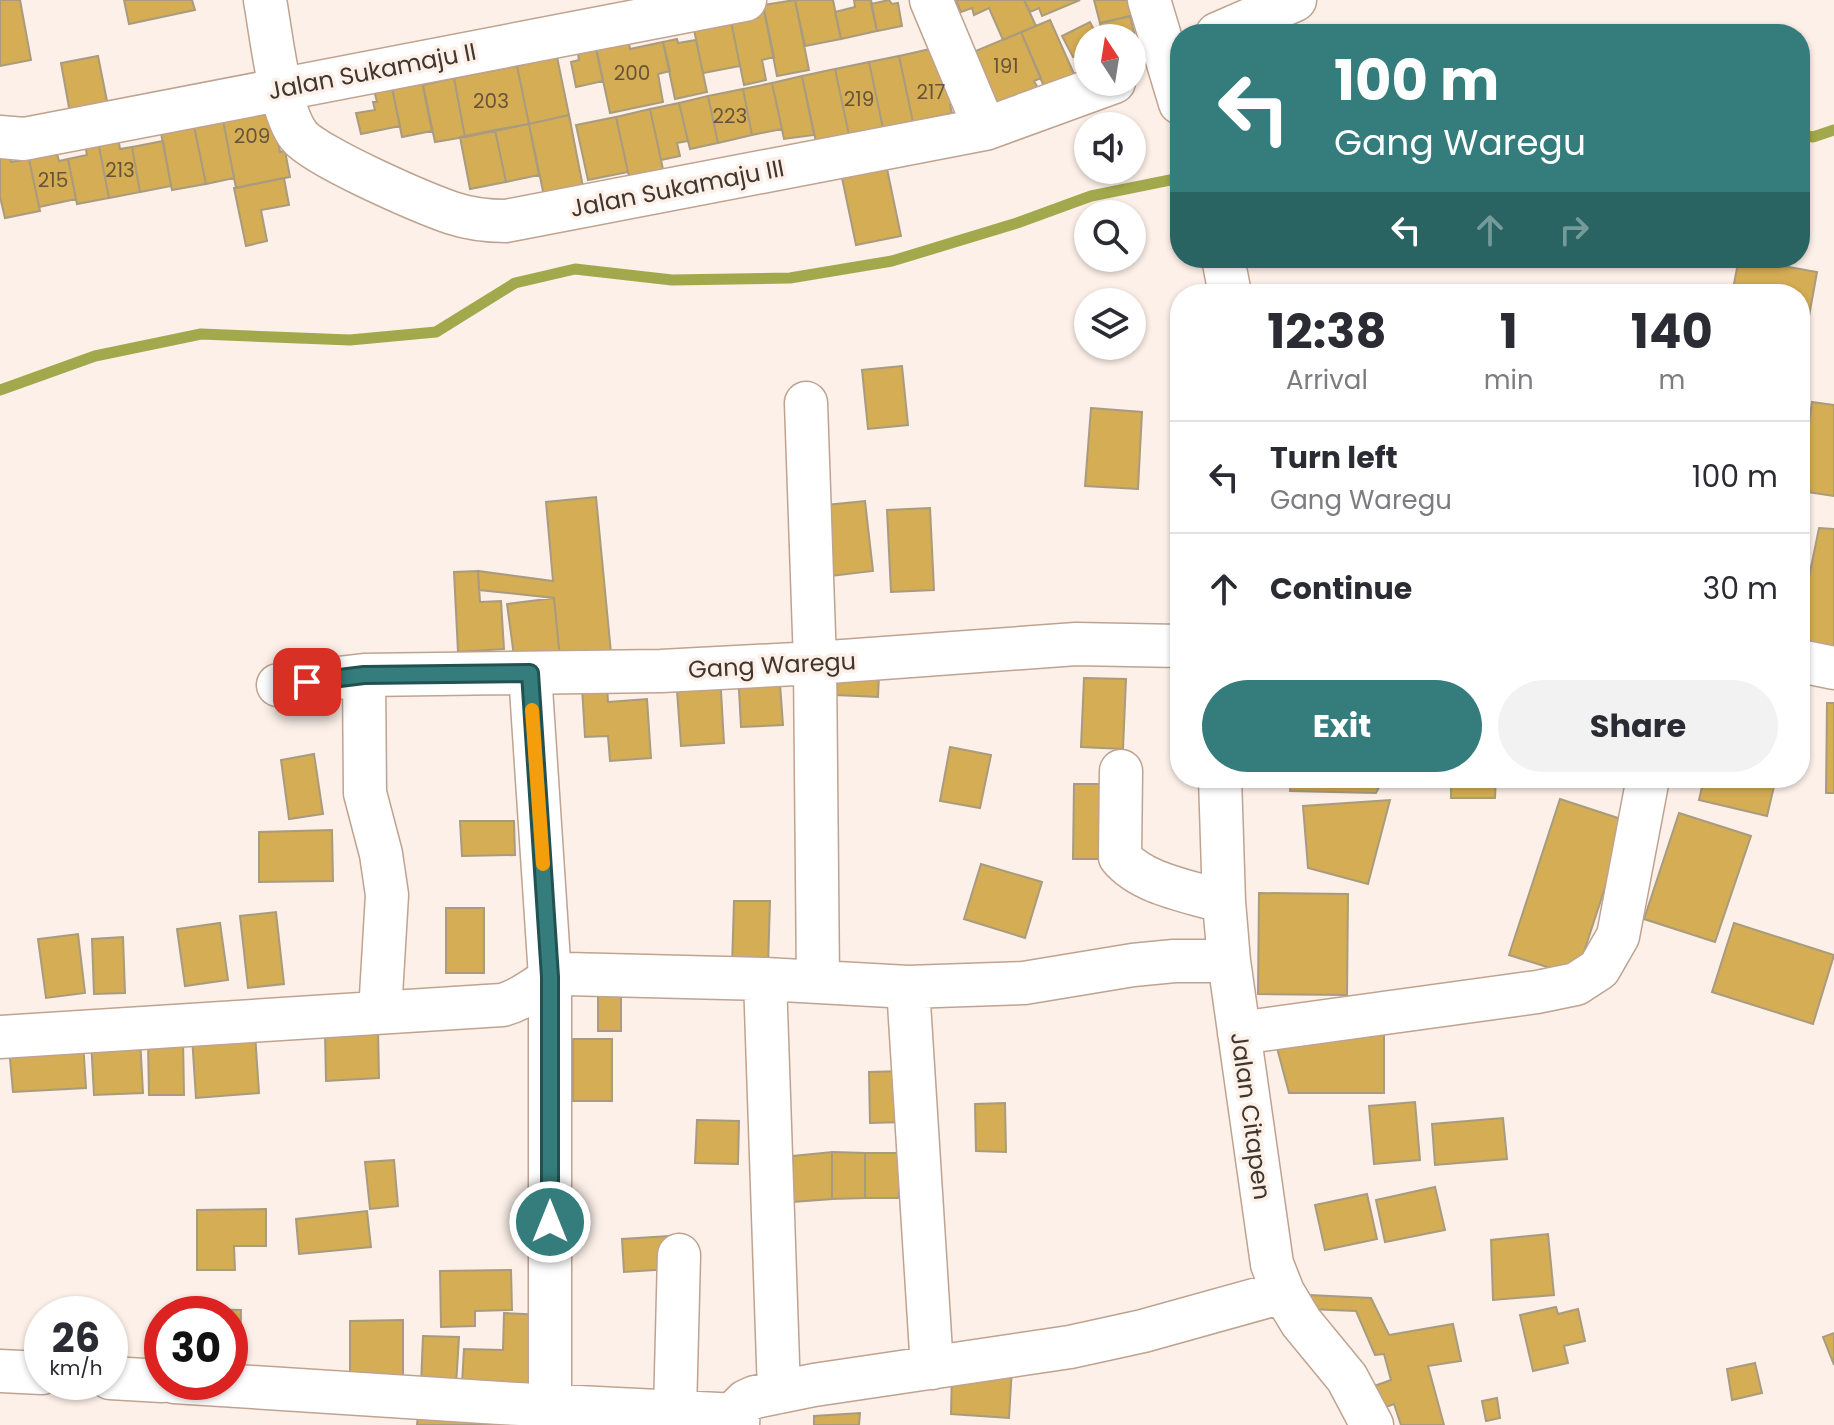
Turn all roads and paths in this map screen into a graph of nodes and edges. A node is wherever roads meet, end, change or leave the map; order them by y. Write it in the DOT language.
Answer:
graph roads {
  1 [pos="265,0"];
  2 [pos="745,0"];
  3 [pos="931,0"];
  4 [pos="1149,0"];
  5 [pos="1295,0"];
  6 [pos="1240,24"];
  7 [pos="1160,64"];
  8 [pos="1170,84"];
  9 [pos="282,89"];
  10 [pos="1076,96"];
  11 [pos="985,129"];
  12 [pos="0,137"];
  13 [pos="806,403"];
  14 [pos="1170,646"];
  15 [pos="815,663"];
  16 [pos="1810,663"];
  17 [pos="1834,668"];
  18 [pos="530,673"];
  19 [pos="364,675"];
  20 [pos="278,685"];
  21 [pos="1121,771"];
  22 [pos="1220,788"];
  23 [pos="1646,788"];
  24 [pos="1224,902"];
  25 [pos="1229,961"];
  26 [pos="550,977"];
  27 [pos="765,979"];
  28 [pos="818,981"];
  29 [pos="908,987"];
  30 [pos="380,1012"];
  31 [pos="1239,1033"];
  32 [pos="0,1037"];
  33 [pos="679,1255"];
  34 [pos="1283,1292"];
  35 [pos="932,1368"];
  36 [pos="0,1371"];
  37 [pos="24,1372"];
  38 [pos="248,1387"];
  39 [pos="779,1392"];
  40 [pos="550,1406"];
  41 [pos="675,1412"];
  42 [pos="738,1420"];
  43 [pos="1372,1425"];
  1 -- 9 [label="street, Jalan Sukamaju III"];
  2 -- 9 [label="street, Jalan Sukamaju II"];
  3 -- 11 [label="street"];
  4 -- 7 [label="street"];
  5 -- 6 [label="street"];
  7 -- 8 [label="street"];
  9 -- 11 [label="street, Jalan Sukamaju III"];
  9 -- 12 [label="street, Jalan Sukamaju II"];
  10 -- 11 [label="street, Jalan Sukamaju III"];
  13 -- 15 [label="street"];
  14 -- 15 [label="street, Gang Waregu"];
  15 -- 18 [label="street, Gang Waregu"];
  15 -- 28 [label="street"];
  16 -- 17 [label="street"];
  18 -- 19 [label="street, Gang Waregu"];
  18 -- 26 [label="street"];
  19 -- 20 [label="street, Gang Waregu"];
  19 -- 30 [label="street"];
  21 -- 24 [label="street"];
  22 -- 24 [label="street, Jalan Citapen"];
  23 -- 31 [label="street"];
  24 -- 25 [label="street, Jalan Citapen"];
  25 -- 29 [label="street"];
  25 -- 31 [label="street, Jalan Citapen"];
  26 -- 27 [label="street"];
  26 -- 30 [label="street"];
  26 -- 40 [label="street"];
  27 -- 28 [label="street"];
  27 -- 39 [label="street"];
  28 -- 29 [label="street"];
  29 -- 35 [label="street"];
  30 -- 32 [label="street"];
  31 -- 34 [label="street, Jalan Citapen"];
  33 -- 41 [label="street"];
  34 -- 35 [label="street"];
  34 -- 43 [label="street, Jalan Citapen"];
  35 -- 39 [label="street"];
  36 -- 37 [label="street"];
  38 -- 40 [label="street"];
  39 -- 42 [label="street"];
  40 -- 41 [label="street"];
  41 -- 42 [label="street"];
}
